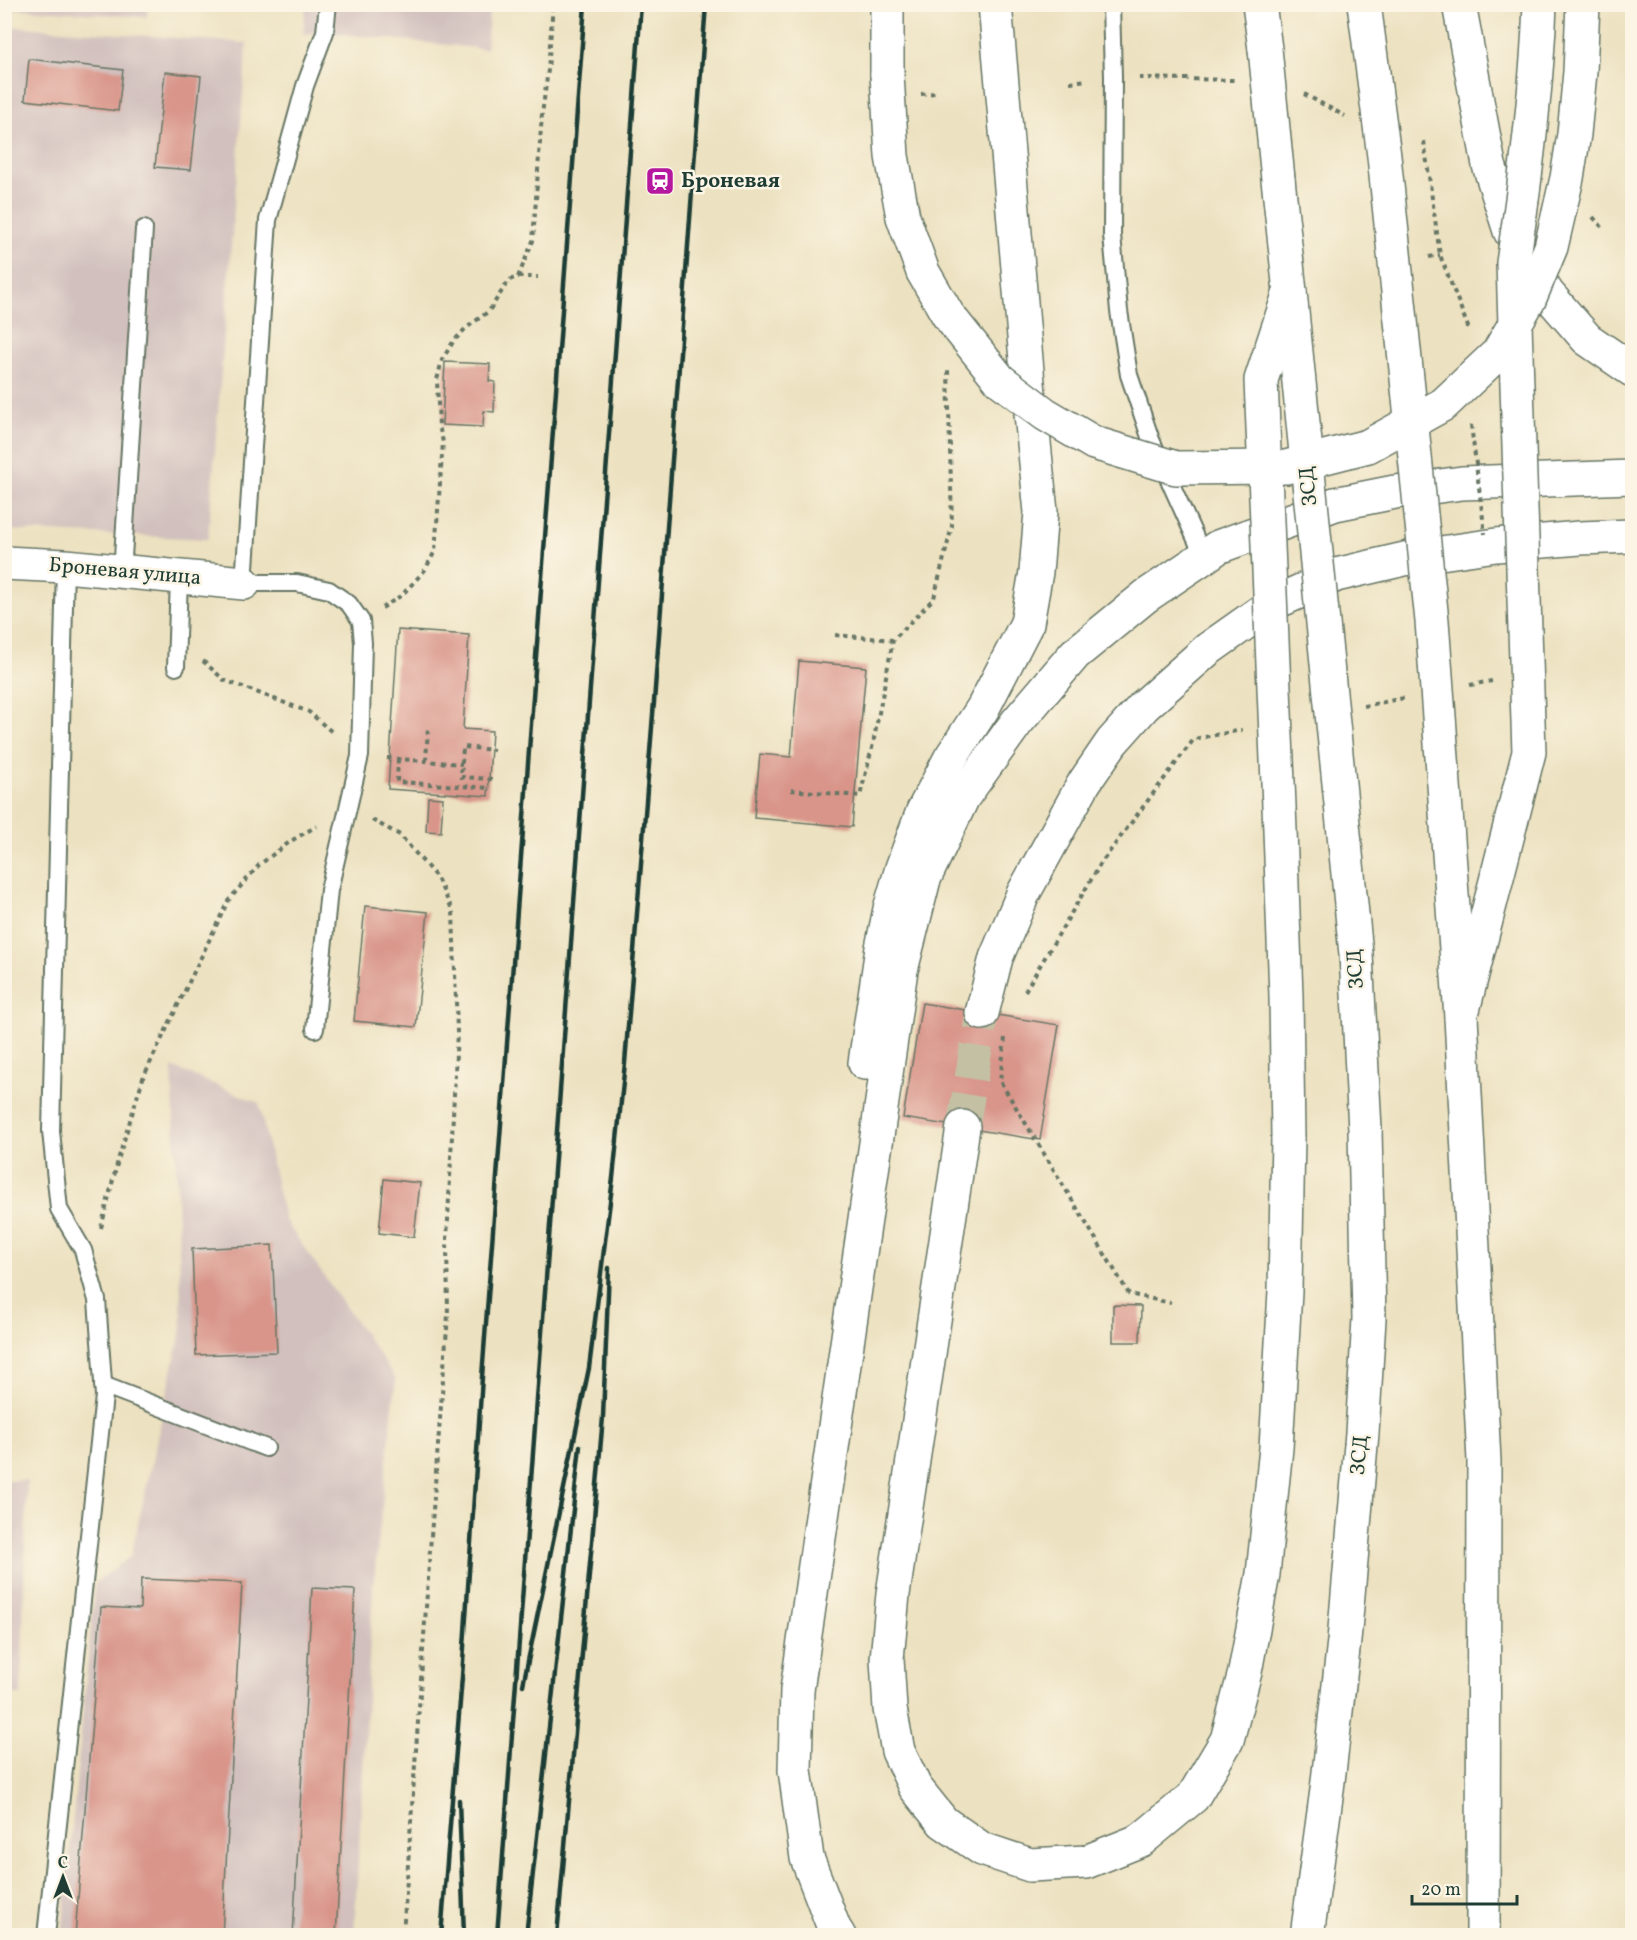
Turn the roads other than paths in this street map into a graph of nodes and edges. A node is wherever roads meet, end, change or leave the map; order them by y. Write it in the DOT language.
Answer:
graph roads {
  1 [pos="328,4"];
  2 [pos="887,4"];
  3 [pos="995,4"];
  4 [pos="1111,4"];
  5 [pos="1259,4"];
  6 [pos="1364,4"];
  7 [pos="1459,4"];
  8 [pos="1540,4"];
  9 [pos="1583,4"];
  10 [pos="144,229"];
  11 [pos="1290,292"];
  12 [pos="1632,370"];
  13 [pos="1632,477"];
  14 [pos="1632,536"];
  15 [pos="1204,557"];
  16 [pos="4,563"];
  17 [pos="66,566"];
  18 [pos="122,573"];
  19 [pos="179,578"];
  20 [pos="244,583"];
  21 [pos="176,667"];
  22 [pos="1461,1017"];
  23 [pos="994,1022"];
  24 [pos="315,1029"];
  25 [pos="963,1127"];
  26 [pos="103,1385"];
  27 [pos="266,1448"];
  28 [pos="810,1593"];
  29 [pos="46,1935"];
  30 [pos="839,1935"];
  31 [pos="1306,1935"];
  32 [pos="1483,1935"];
  1 -- 20 [label="lane"];
  2 -- 9 [label="main road, bridge"];
  3 -- 28 [label="main road"];
  4 -- 15 [label="lane"];
  5 -- 11 [label="main road, ЗСД, bridge"];
  6 -- 22 [label="main road, bridge"];
  7 -- 12 [label="main road"];
  8 -- 22 [label="main road, bridge"];
  10 -- 18 [label="lane"];
  11 -- 25 [label="main road, bridge"];
  11 -- 31 [label="main road, ЗСД, bridge"];
  13 -- 15 [label="main road"];
  14 -- 23 [label="main road"];
  15 -- 28 [label="main road"];
  16 -- 17 [label="main road, Броневая улица"];
  17 -- 18 [label="main road, Броневая улица"];
  17 -- 26 [label="lane"];
  18 -- 19 [label="main road, Броневая улица"];
  19 -- 20 [label="main road, Броневая улица"];
  19 -- 21 [label="lane"];
  20 -- 24 [label="lane"];
  22 -- 32 [label="main road"];
  26 -- 27 [label="lane"];
  26 -- 29 [label="lane"];
  28 -- 30 [label="main road"];
}
